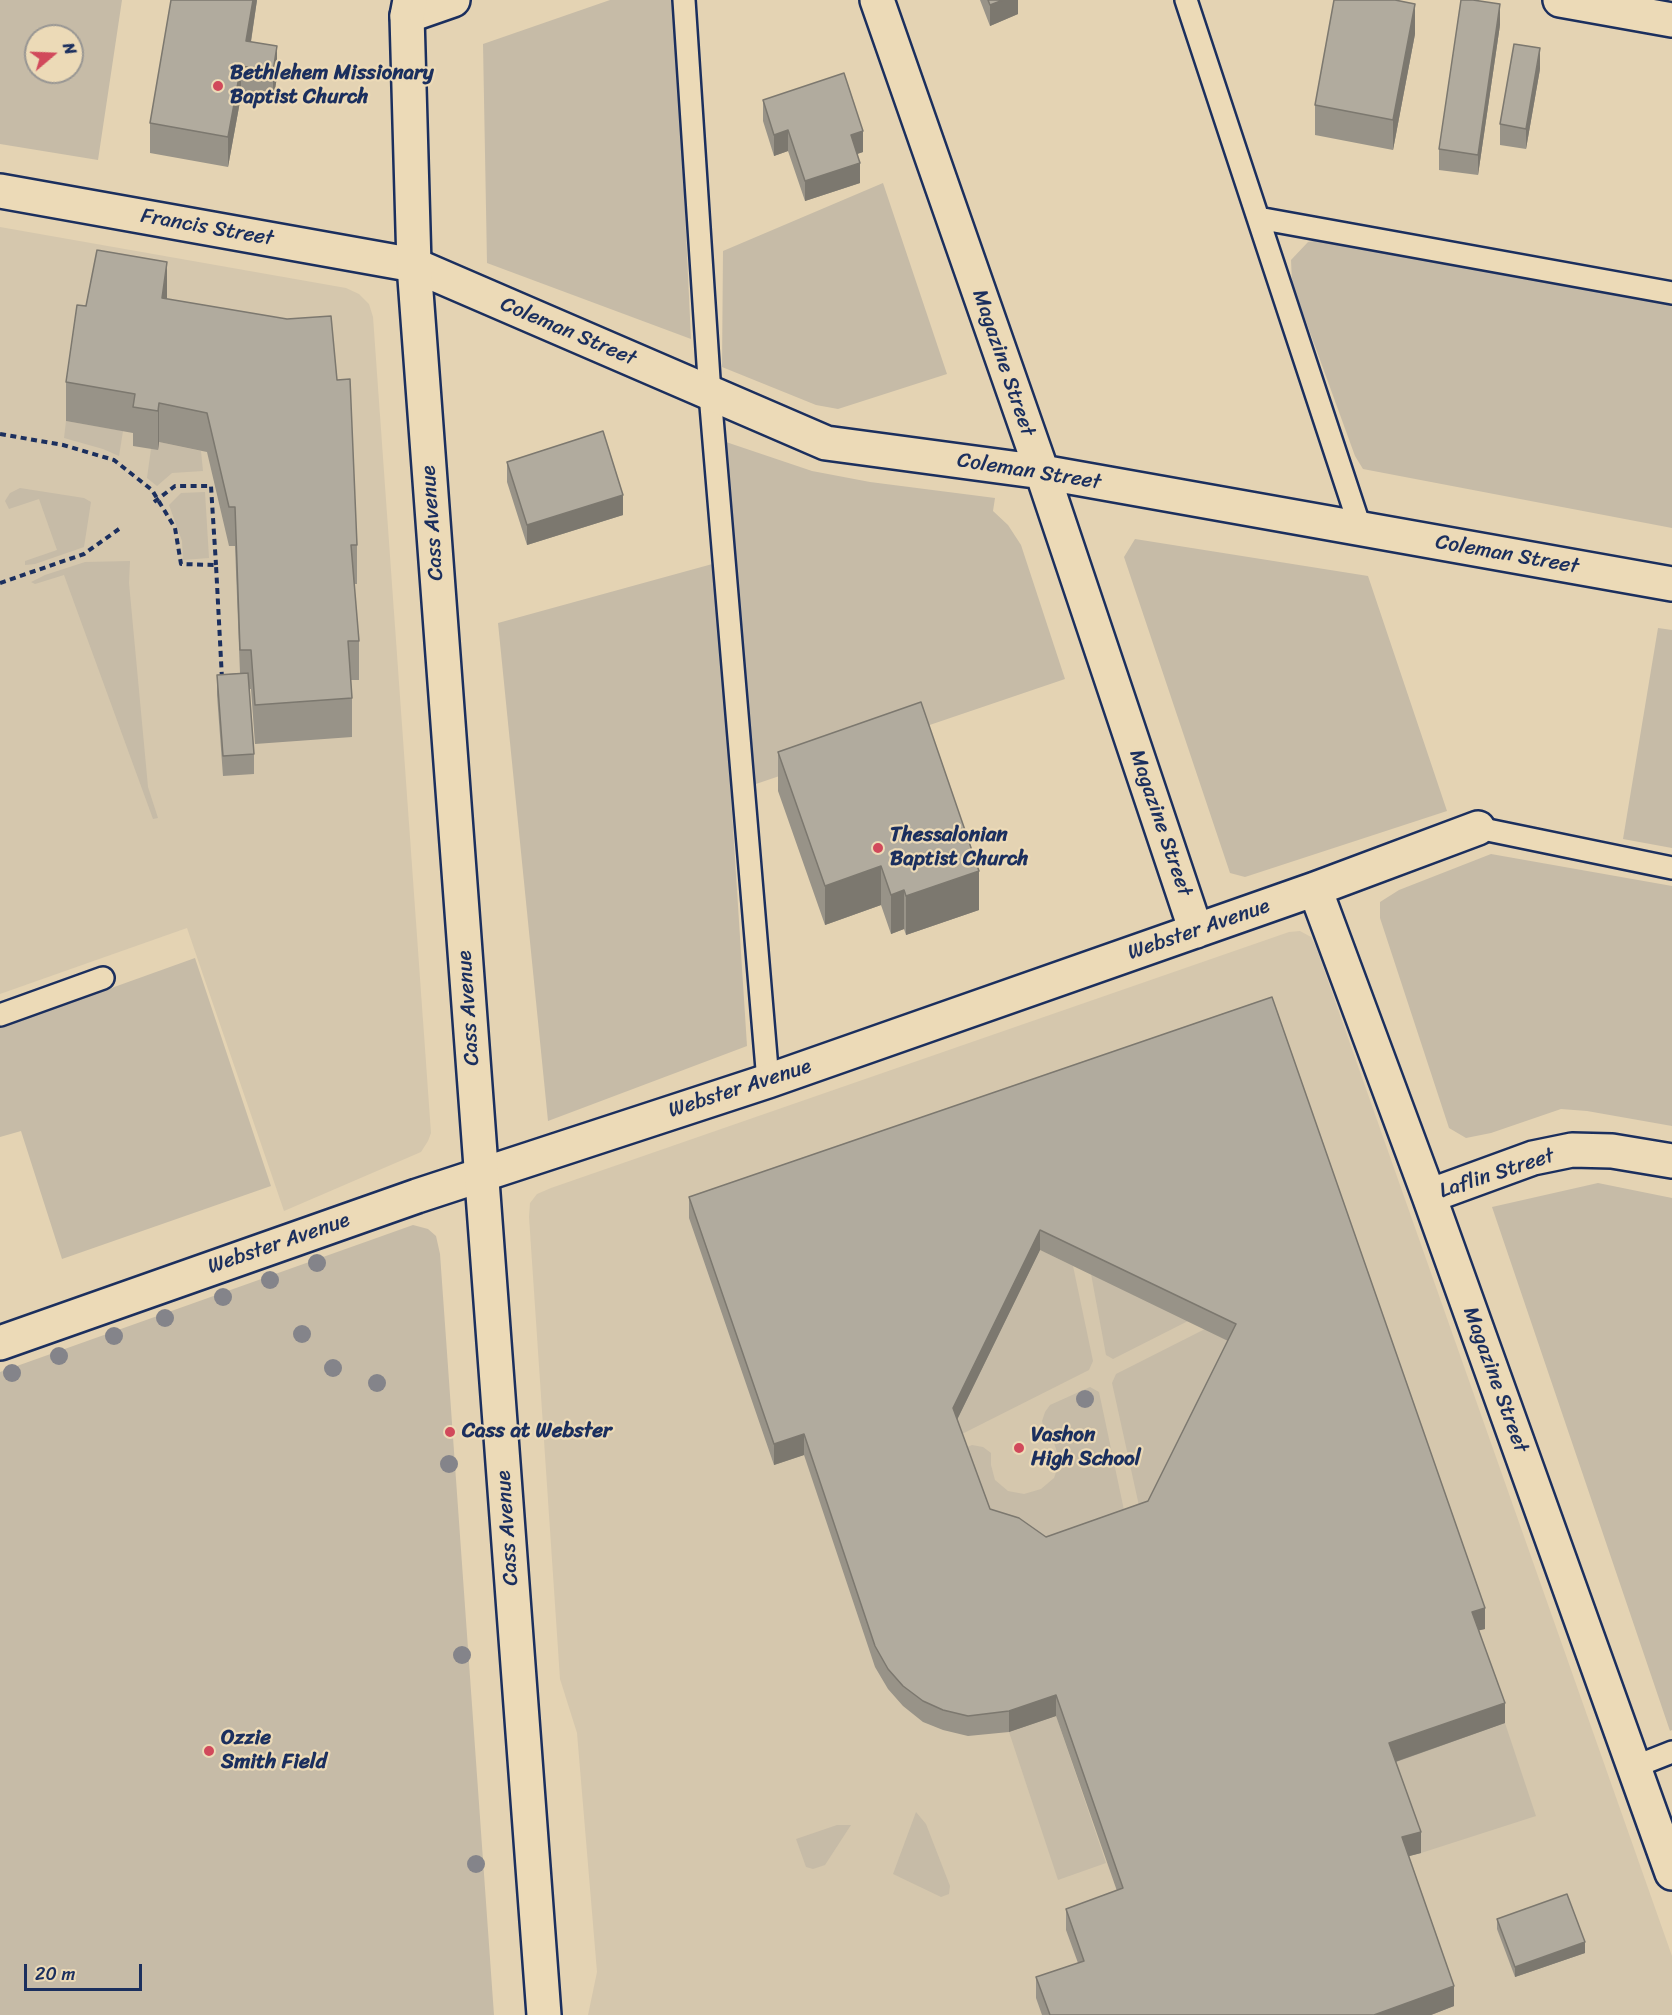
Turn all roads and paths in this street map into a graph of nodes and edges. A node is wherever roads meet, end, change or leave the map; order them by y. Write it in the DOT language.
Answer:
graph roads {
  1 [pos="453,0"];
  2 [pos="684,0"];
  3 [pos="877,0"];
  4 [pos="1186,0"];
  5 [pos="1560,0"];
  6 [pos="409,8"];
  7 [pos="1672,20"];
  8 [pos="0,191"];
  9 [pos="1258,218"];
  10 [pos="414,265"];
  11 [pos="1672,293"];
  12 [pos="710,394"];
  13 [pos="0,434"];
  14 [pos="1042,472"];
  15 [pos="159,498"];
  16 [pos="154,502"];
  17 [pos="119,529"];
  18 [pos="1361,530"];
  19 [pos="216,565"];
  20 [pos="0,583"];
  21 [pos="1672,584"];
  22 [pos="223,687"];
  23 [pos="1478,828"];
  24 [pos="1672,868"];
  25 [pos="1315,889"];
  26 [pos="1196,931"];
  27 [pos="103,978"];
  28 [pos="0,1015"];
  29 [pos="768,1081"];
  30 [pos="1672,1161"];
  31 [pos="482,1174"];
  32 [pos="1429,1196"];
  33 [pos="0,1343"];
  34 [pos="1672,1752"];
  35 [pos="1634,1767"];
  36 [pos="1672,1873"];
  37 [pos="544,2015"];
  1 -- 6 [label="street"];
  2 -- 12 [label="lane"];
  3 -- 14 [label="street, Magazine Street"];
  4 -- 9 [label="lane"];
  5 -- 7 [label="street"];
  6 -- 10 [label="street, Cass Avenue"];
  8 -- 10 [label="street, Francis Street"];
  9 -- 11 [label="lane"];
  9 -- 18 [label="lane"];
  10 -- 12 [label="street, Coleman Street"];
  10 -- 31 [label="street, Cass Avenue"];
  12 -- 14 [label="street, Coleman Street"];
  12 -- 29 [label="lane"];
  13 -- 15 [label="path"];
  14 -- 18 [label="street, Coleman Street"];
  14 -- 26 [label="street, Magazine Street"];
  15 -- 16 [label="path"];
  15 -- 19 [label="path"];
  15 -- 19 [label="path"];
  17 -- 20 [label="path"];
  18 -- 21 [label="street, Coleman Street"];
  19 -- 22 [label="path"];
  23 -- 24 [label="lane"];
  23 -- 25 [label="street, Webster Avenue"];
  25 -- 26 [label="street, Webster Avenue"];
  25 -- 32 [label="street, Magazine Street"];
  26 -- 29 [label="street, Webster Avenue"];
  27 -- 28 [label="lane"];
  29 -- 31 [label="street, Webster Avenue"];
  30 -- 32 [label="street, Laflin Street"];
  31 -- 33 [label="street, Webster Avenue"];
  31 -- 37 [label="street, Cass Avenue"];
  32 -- 35 [label="street, Magazine Street"];
  34 -- 35 [label="lane"];
  35 -- 36 [label="street, Magazine Street"];
}
